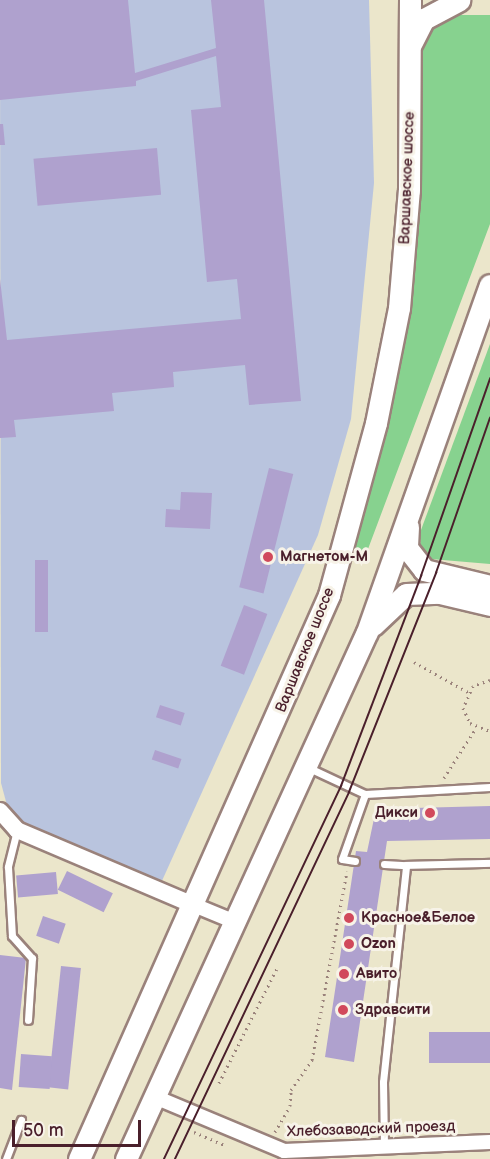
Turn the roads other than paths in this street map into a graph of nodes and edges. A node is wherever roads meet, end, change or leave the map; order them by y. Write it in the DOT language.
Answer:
graph roads {
  1 [pos="410,0"];
  2 [pos="459,0"];
  3 [pos="410,45"];
  4 [pos="490,285"];
  5 [pos="409,517"];
  6 [pos="490,586"];
  7 [pos="490,605"];
  8 [pos="367,632"];
  9 [pos="306,766"];
  10 [pos="490,787"];
  11 [pos="365,794"];
  12 [pos="0,811"];
  13 [pos="16,830"];
  14 [pos="352,860"];
  15 [pos="490,863"];
  16 [pos="384,864"];
  17 [pos="406,865"];
  18 [pos="194,905"];
  19 [pos="235,922"];
  20 [pos="28,1020"];
  21 [pos="155,1097"];
  22 [pos="21,1120"];
  23 [pos="490,1142"];
  24 [pos="384,1146"];
  25 [pos="284,1155"];
  26 [pos="6,1159"];
  27 [pos="79,1159"];
  28 [pos="126,1159"];
  1 -- 3 [label="main road, Варшавское шоссе"];
  2 -- 3 [label="main road"];
  3 -- 18 [label="main road, Варшавское шоссе"];
  4 -- 5 [label="main road"];
  5 -- 6 [label="main road"];
  5 -- 8 [label="main road"];
  7 -- 8 [label="main road"];
  8 -- 9 [label="main road"];
  9 -- 11 [label="lane"];
  9 -- 19 [label="main road"];
  10 -- 11 [label="lane"];
  11 -- 14 [label="lane"];
  12 -- 13 [label="street"];
  13 -- 18 [label="street"];
  13 -- 20 [label="lane"];
  15 -- 17 [label="lane"];
  16 -- 17 [label="lane"];
  17 -- 24 [label="lane"];
  18 -- 19 [label="street"];
  18 -- 27 [label="main road, Варшавское шоссе"];
  19 -- 21 [label="main road"];
  21 -- 25 [label="street, Хлебозаводский проезд"];
  21 -- 28 [label="main road"];
  22 -- 26 [label="lane"];
  23 -- 24 [label="street, Хлебозаводский проезд"];
  24 -- 25 [label="street, Хлебозаводский проезд"];
}
